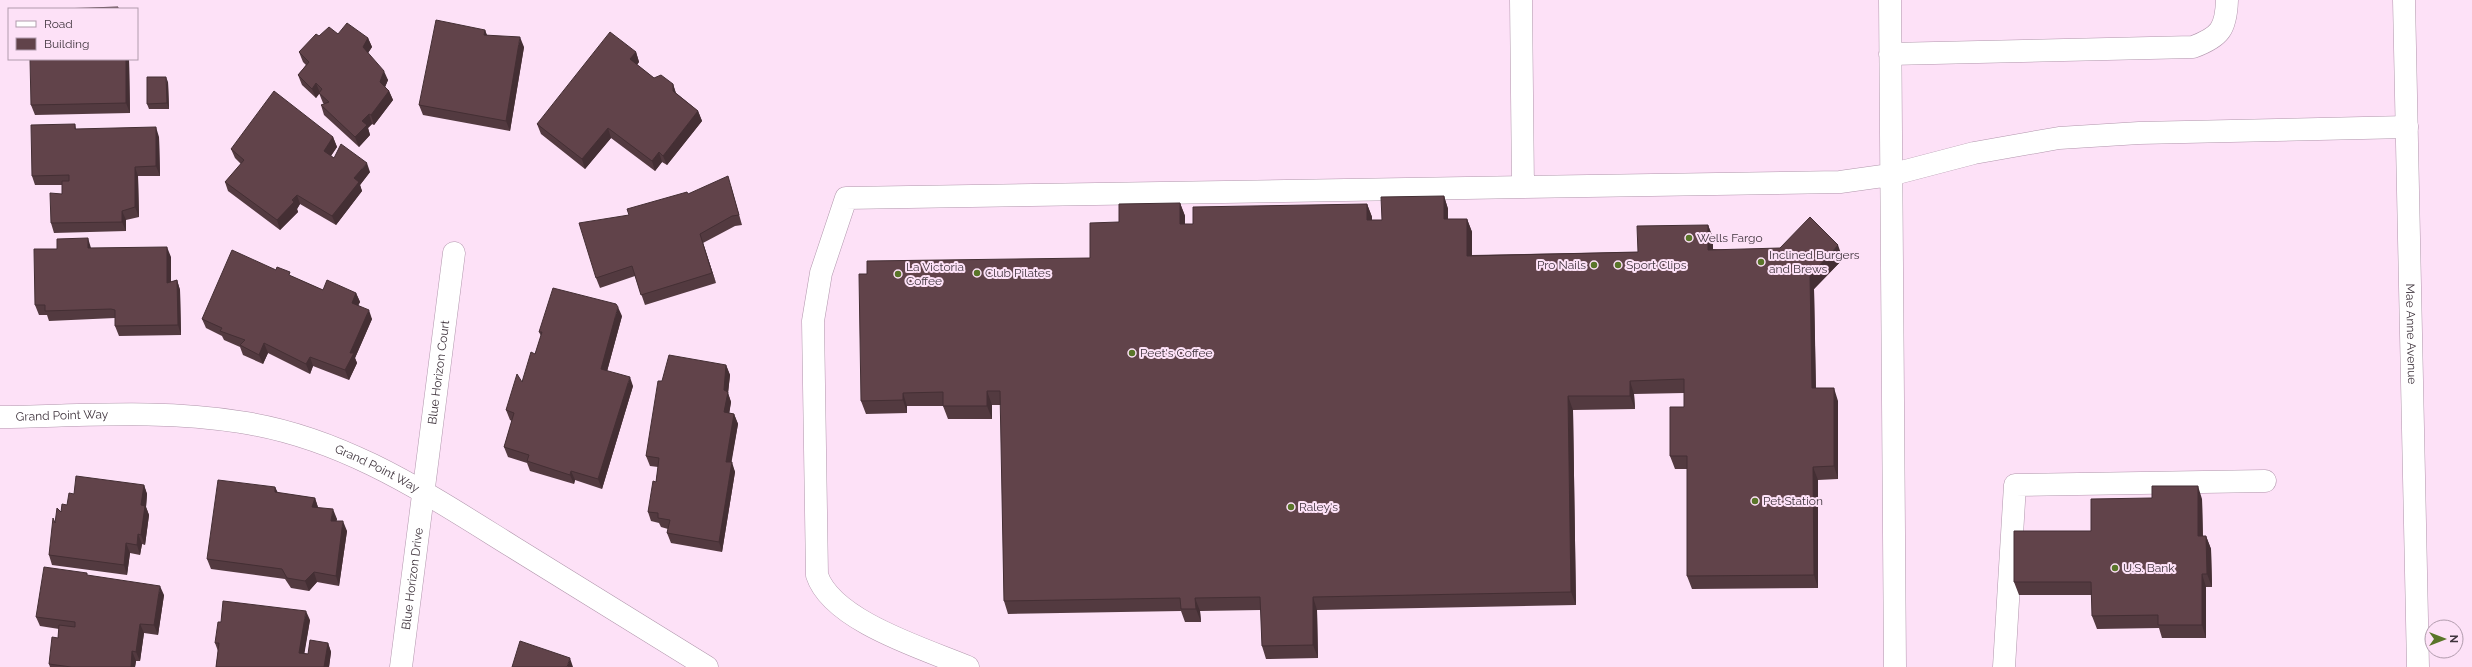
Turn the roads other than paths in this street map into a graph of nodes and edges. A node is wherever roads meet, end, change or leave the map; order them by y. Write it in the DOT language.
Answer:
graph roads {
  1 [pos="1521,0"];
  2 [pos="1890,0"];
  3 [pos="2227,0"];
  4 [pos="2404,0"];
  5 [pos="1890,54"];
  6 [pos="2406,127"];
  7 [pos="1890,175"];
  8 [pos="1524,187"];
  9 [pos="454,253"];
  10 [pos="0,417"];
  11 [pos="2265,481"];
  12 [pos="423,491"];
  13 [pos="401,667"];
  14 [pos="707,667"];
  15 [pos="968,667"];
  16 [pos="1895,667"];
  17 [pos="2004,667"];
  18 [pos="2418,667"];
  1 -- 8 [label="street"];
  2 -- 5 [label="street"];
  3 -- 5 [label="street"];
  4 -- 6 [label="street, Mae Anne Avenue"];
  5 -- 7 [label="street"];
  6 -- 7 [label="street"];
  6 -- 18 [label="street, Mae Anne Avenue"];
  7 -- 8 [label="street"];
  7 -- 16 [label="street"];
  8 -- 15 [label="street"];
  9 -- 12 [label="street, Blue Horizon Court"];
  10 -- 12 [label="street, Grand Point Way"];
  11 -- 17 [label="street"];
  12 -- 13 [label="street, Blue Horizon Drive"];
  12 -- 14 [label="street, Grand Point Way"];
}
